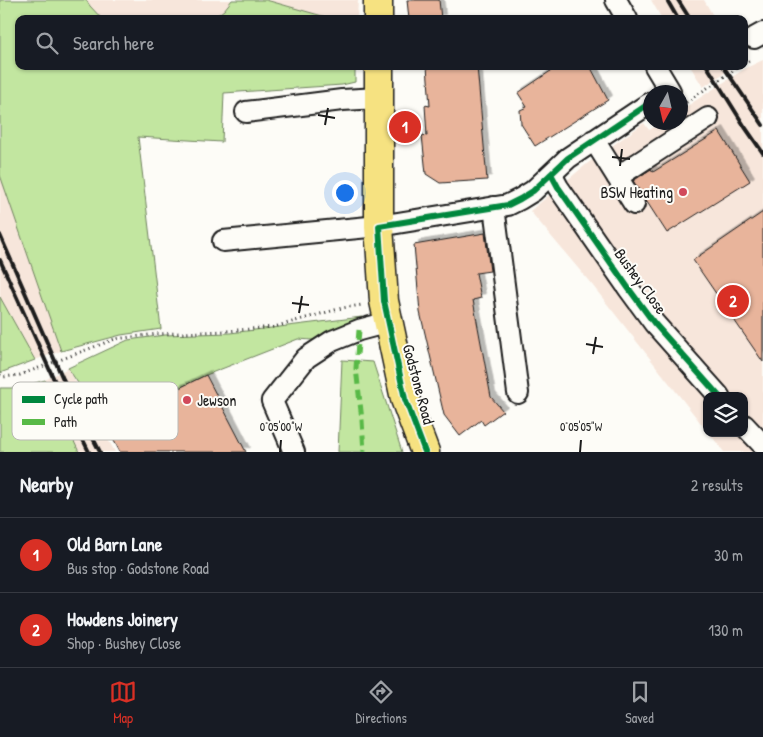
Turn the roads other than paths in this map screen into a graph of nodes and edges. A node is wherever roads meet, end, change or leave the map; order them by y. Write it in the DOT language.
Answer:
graph roads {
  1 [pos="378,0"];
  2 [pos="616,0"];
  3 [pos="378,15"];
  4 [pos="625,15"];
  5 [pos="379,70"];
  6 [pos="657,70"];
  7 [pos="666,85"];
  8 [pos="380,98"];
  9 [pos="643,108"];
  10 [pos="246,112"];
  11 [pos="708,118"];
  12 [pos="594,140"];
  13 [pos="551,174"];
  14 [pos="617,177"];
  15 [pos="634,204"];
  16 [pos="494,207"];
  17 [pos="379,226"];
  18 [pos="223,241"];
  19 [pos="387,311"];
  20 [pos="714,392"];
  21 [pos="518,393"];
  22 [pos="294,452"];
  23 [pos="425,452"];
  1 -- 3 [label="highway"];
  2 -- 4 [label="street"];
  5 -- 8 [label="highway, Godstone Road"];
  6 -- 7 [label="street"];
  8 -- 10 [label="street"];
  8 -- 17 [label="highway, Godstone Road"];
  9 -- 12 [label="street"];
  11 -- 14 [label="street"];
  12 -- 13 [label="street"];
  12 -- 14 [label="street"];
  13 -- 16 [label="street"];
  13 -- 20 [label="street, Bushey Close"];
  14 -- 15 [label="street"];
  16 -- 17 [label="street"];
  16 -- 21 [label="street"];
  17 -- 18 [label="street"];
  17 -- 19 [label="highway, Godstone Road"];
  19 -- 22 [label="street"];
  19 -- 23 [label="highway, Godstone Road"];
}
